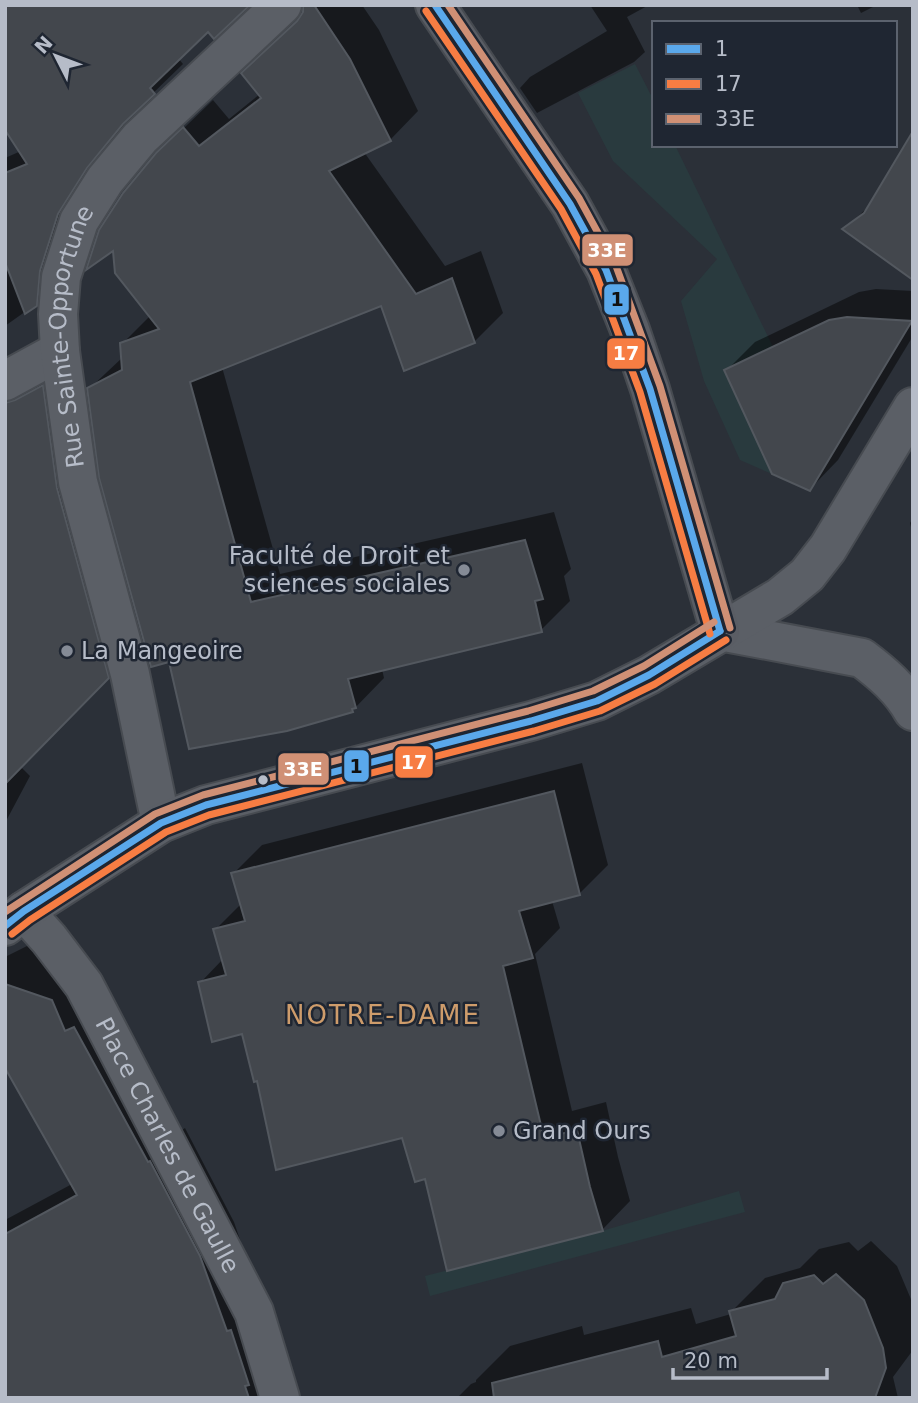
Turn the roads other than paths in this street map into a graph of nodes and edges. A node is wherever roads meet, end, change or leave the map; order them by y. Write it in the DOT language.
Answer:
graph roads {
  1 [pos="282,5"];
  2 [pos="435,5"];
  3 [pos="60,351"];
  4 [pos="5,382"];
  5 [pos="913,407"];
  6 [pos="720,631"];
  7 [pos="913,711"];
  8 [pos="161,822"];
  9 [pos="15,919"];
  10 [pos="280,1398"];
  1 -- 3 [label="street, Rue Sainte-Opportune"];
  2 -- 6 [label="street"];
  3 -- 4 [label="street"];
  3 -- 8 [label="street, Rue Sainte-Opportune"];
  5 -- 6 [label="street"];
  6 -- 7 [label="street"];
  6 -- 8 [label="street"];
  8 -- 9 [label="street"];
  9 -- 10 [label="street, Place Charles de Gaulle"];
}
